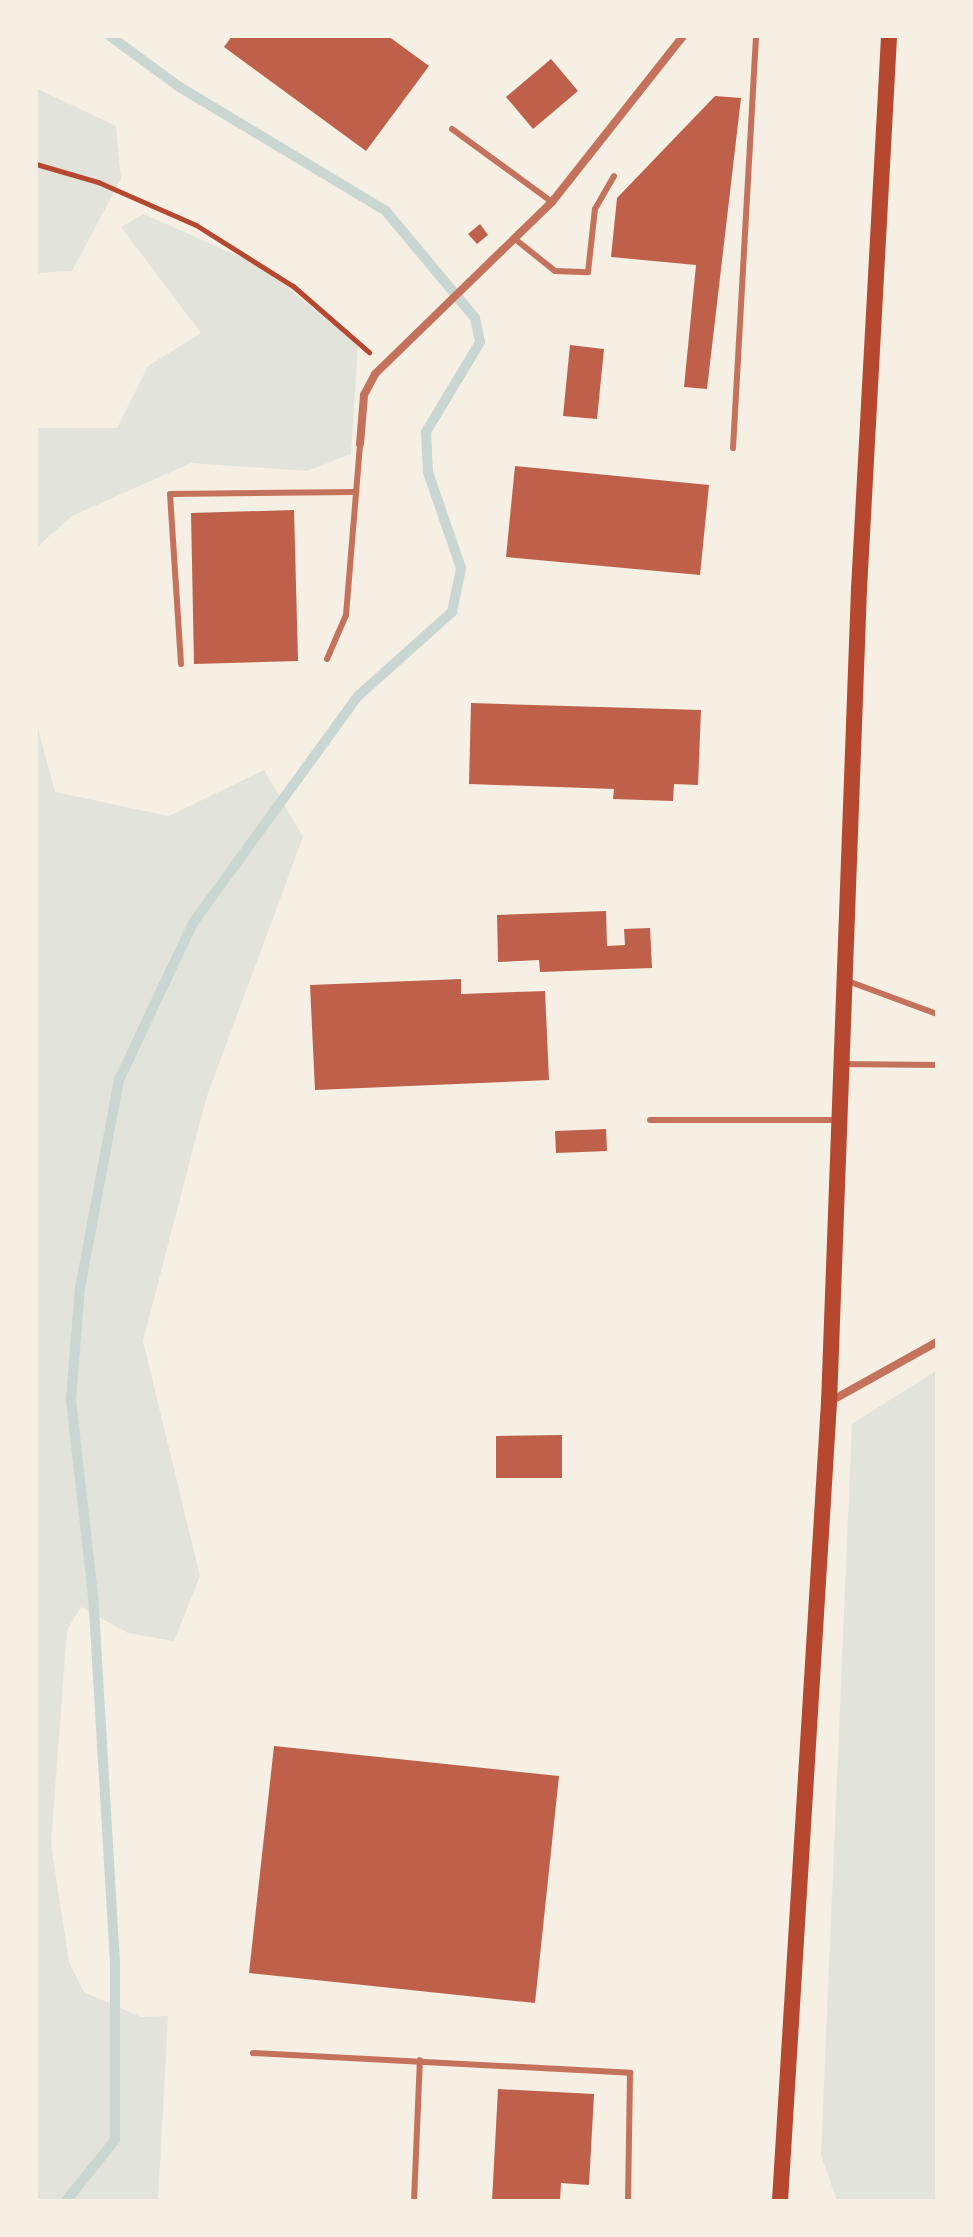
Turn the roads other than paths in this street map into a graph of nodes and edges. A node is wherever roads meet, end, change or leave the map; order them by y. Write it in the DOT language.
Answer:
graph roads {
  1 [pos="683,36"];
  2 [pos="756,36"];
  3 [pos="889,36"];
  4 [pos="452,129"];
  5 [pos="614,176"];
  6 [pos="552,202"];
  7 [pos="515,239"];
  8 [pos="360,444"];
  9 [pos="733,448"];
  10 [pos="354,492"];
  11 [pos="327,659"];
  12 [pos="181,664"];
  13 [pos="845,980"];
  14 [pos="937,1014"];
  15 [pos="841,1064"];
  16 [pos="937,1065"];
  17 [pos="650,1120"];
  18 [pos="839,1120"];
  19 [pos="937,1342"];
  20 [pos="829,1403"];
  21 [pos="253,2053"];
  22 [pos="420,2060"];
  23 [pos="414,2201"];
  24 [pos="628,2201"];
  25 [pos="780,2201"];
  1 -- 6 [label="street"];
  2 -- 9 [label="lane"];
  3 -- 13 [label="main road"];
  4 -- 6 [label="lane"];
  5 -- 7 [label="lane"];
  6 -- 7 [label="street"];
  7 -- 8 [label="street"];
  8 -- 10 [label="lane"];
  10 -- 11 [label="lane"];
  10 -- 12 [label="lane"];
  13 -- 14 [label="lane"];
  13 -- 15 [label="main road"];
  15 -- 16 [label="lane"];
  15 -- 18 [label="main road"];
  17 -- 18 [label="lane"];
  18 -- 20 [label="main road"];
  19 -- 20 [label="street"];
  20 -- 25 [label="main road"];
  21 -- 22 [label="lane"];
  22 -- 23 [label="lane"];
  22 -- 24 [label="lane"];
}
